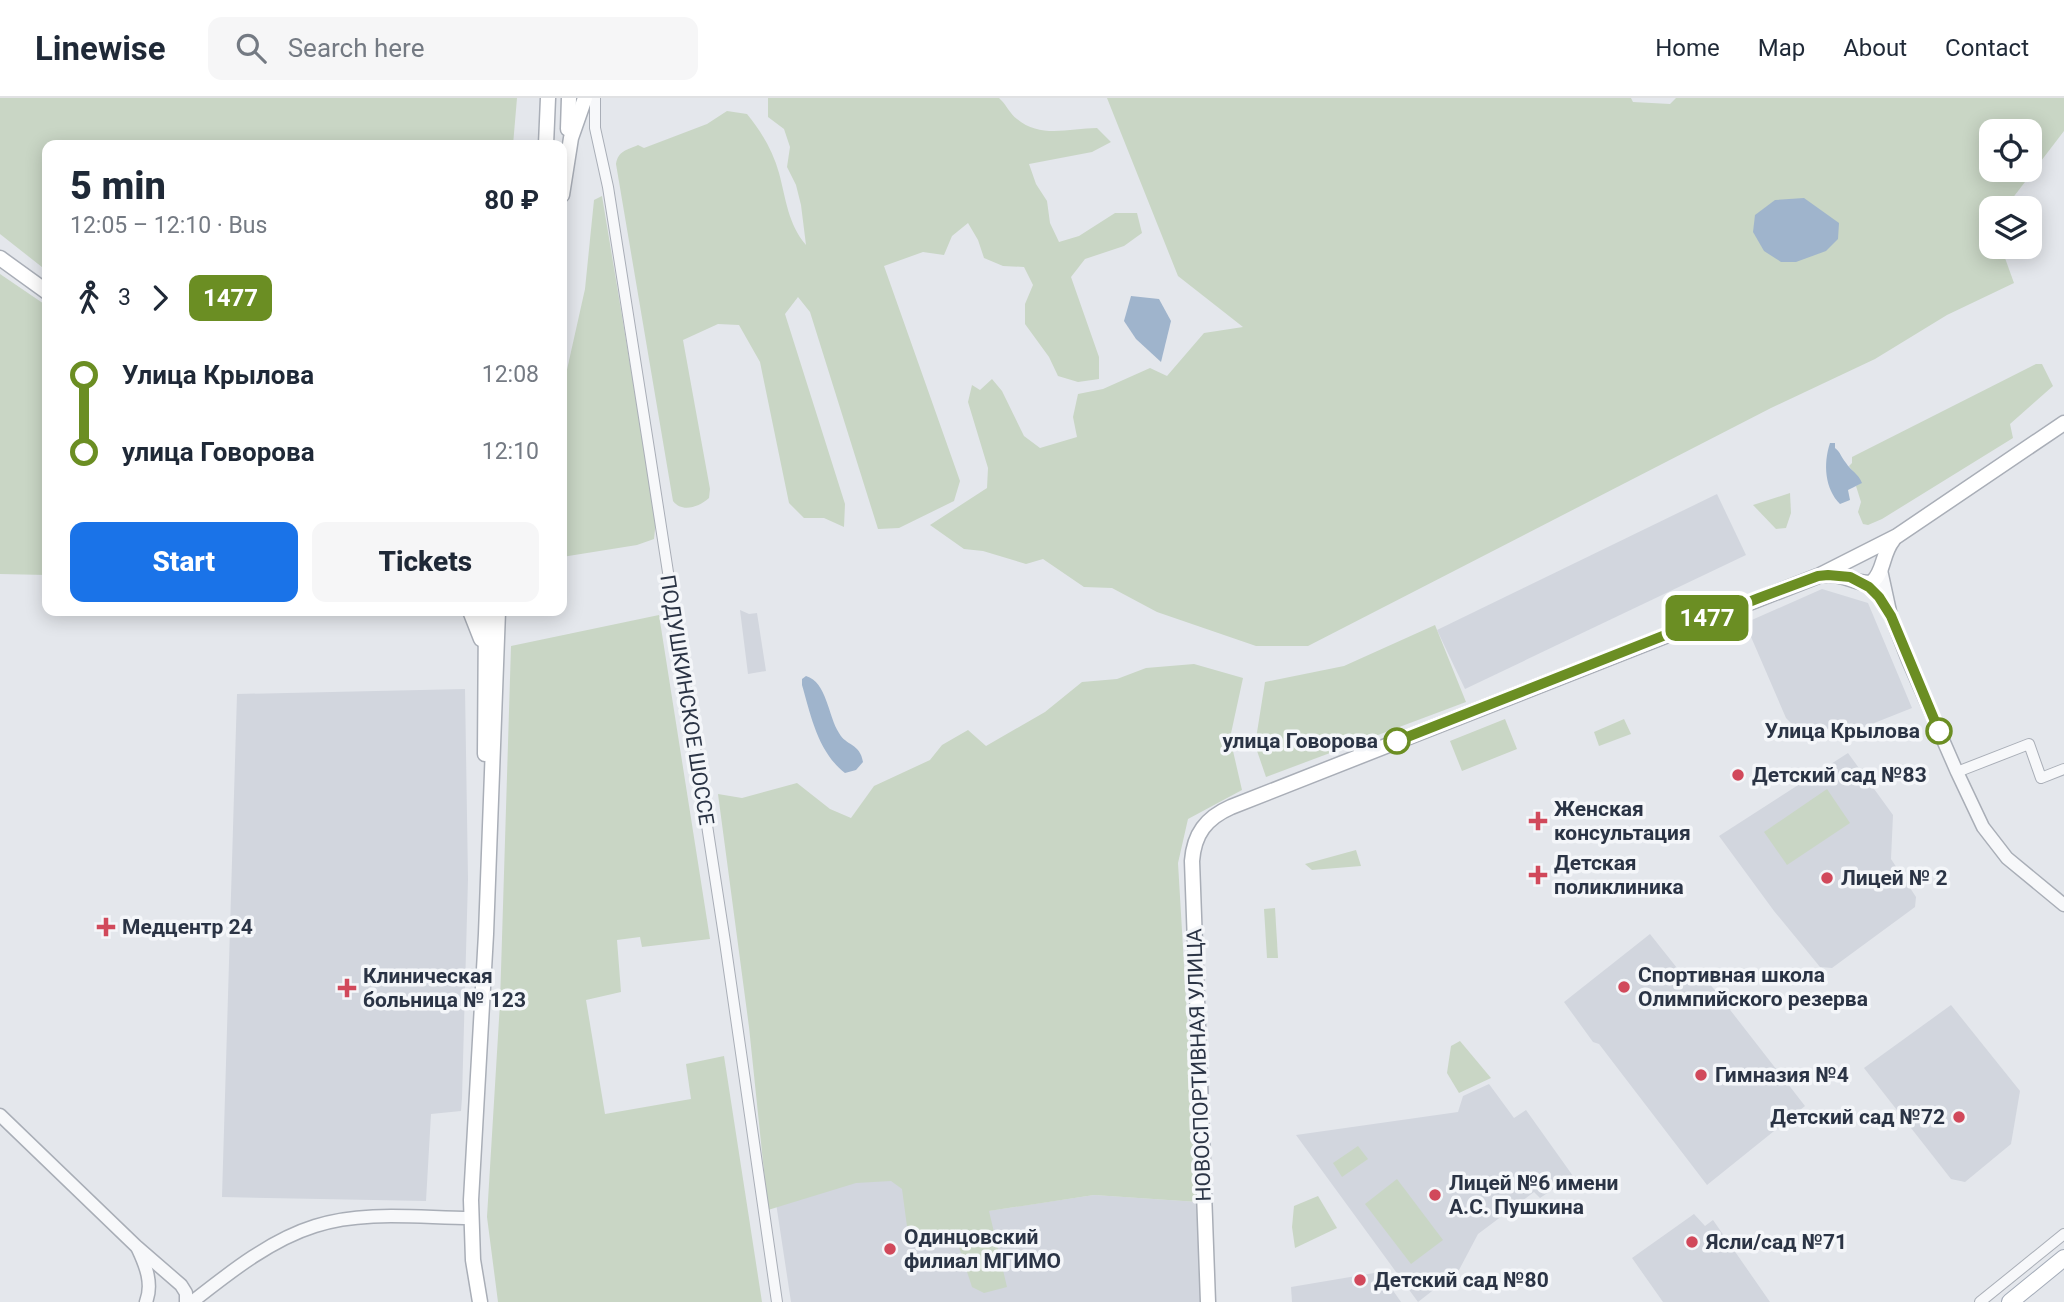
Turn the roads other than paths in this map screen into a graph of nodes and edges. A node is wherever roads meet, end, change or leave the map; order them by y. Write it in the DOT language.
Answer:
graph roads {
  1 [pos="548,98"];
  2 [pos="569,98"];
  3 [pos="584,98"];
  4 [pos="595,98"];
  5 [pos="546,140"];
  6 [pos="567,145"];
  7 [pos="567,163"];
  8 [pos="0,258"];
  9 [pos="42,288"];
  10 [pos="2064,423"];
  11 [pos="1897,536"];
  12 [pos="1859,556"];
  13 [pos="1881,568"];
  14 [pos="1818,576"];
  15 [pos="1859,582"];
  16 [pos="472,616"];
  17 [pos="486,616"];
  18 [pos="498,616"];
  19 [pos="1891,616"];
  20 [pos="485,681"];
  21 [pos="2064,769"];
  22 [pos="1957,772"];
  23 [pos="492,800"];
  24 [pos="2064,905"];
  25 [pos="0,1115"];
  26 [pos="471,1218"];
  27 [pos="2064,1234"];
  28 [pos="136,1245"];
  29 [pos="2064,1258"];
  30 [pos="2064,1270"];
  31 [pos="227,1274"];
  32 [pos="180,1284"];
  33 [pos="148,1298"];
  34 [pos="186,1302"];
  35 [pos="192,1302"];
  36 [pos="480,1302"];
  37 [pos="777,1302"];
  38 [pos="1208,1302"];
  39 [pos="1980,1302"];
  40 [pos="2010,1302"];
  41 [pos="2025,1302"];
  1 -- 5 [label="main road"];
  2 -- 6 [label="main road"];
  3 -- 7 [label="main road"];
  4 -- 37 [label="street, ПОДУШКИНСКОЕ ШОССЕ"];
  8 -- 9 [label="main road"];
  10 -- 11 [label="main road"];
  11 -- 12 [label="main road"];
  11 -- 13 [label="main road"];
  12 -- 13 [label="main road"];
  12 -- 14 [label="main road"];
  12 -- 15 [label="main road"];
  13 -- 15 [label="main road"];
  13 -- 19 [label="street"];
  14 -- 15 [label="main road"];
  14 -- 38 [label="main road, НОВОСПОРТИВНАЯ УЛИЦА"];
  15 -- 19 [label="street"];
  16 -- 20 [label="main road"];
  17 -- 20 [label="main road"];
  18 -- 23 [label="main road"];
  19 -- 22 [label="street"];
  20 -- 23 [label="main road"];
  21 -- 22 [label="street"];
  22 -- 24 [label="street"];
  23 -- 26 [label="main road"];
  25 -- 28 [label="street"];
  26 -- 31 [label="street"];
  26 -- 36 [label="main road"];
  27 -- 39 [label="street"];
  28 -- 32 [label="street"];
  28 -- 33 [label="street"];
  29 -- 40 [label="main road"];
  30 -- 41 [label="main road"];
  31 -- 32 [label="street"];
  31 -- 35 [label="street"];
  32 -- 33 [label="street"];
  32 -- 34 [label="street"];
}
